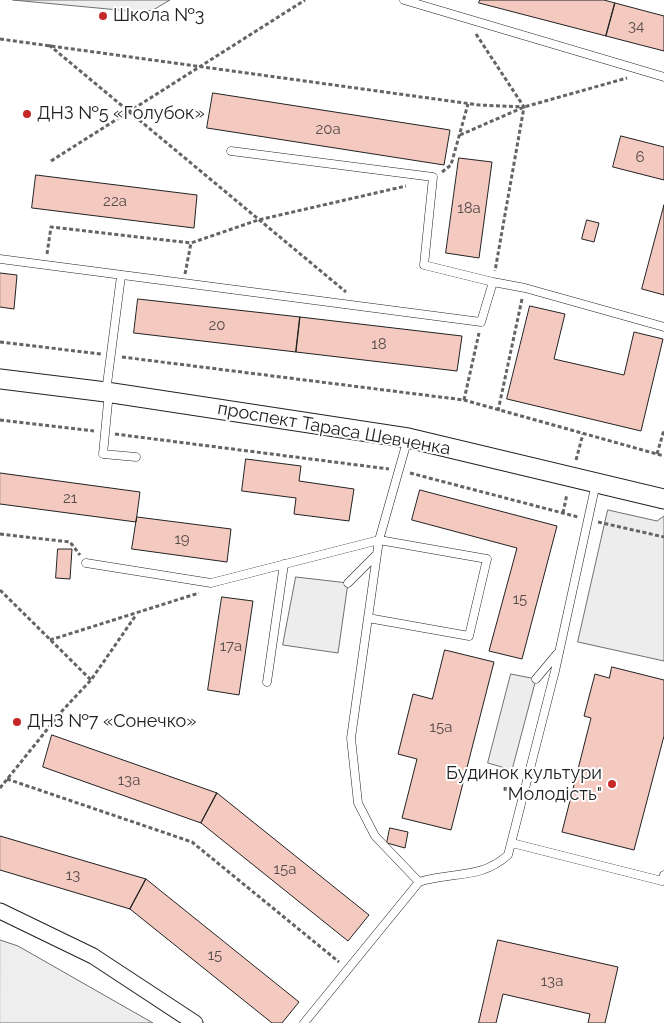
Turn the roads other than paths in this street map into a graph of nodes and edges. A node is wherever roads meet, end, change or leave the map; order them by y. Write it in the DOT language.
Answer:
graph roads {
  1 [pos="404,0"];
  2 [pos="664,77"];
  3 [pos="231,151"];
  4 [pos="0,259"];
  5 [pos="121,276"];
  6 [pos="493,282"];
  7 [pos="664,326"];
  8 [pos="0,379"];
  9 [pos="108,392"];
  10 [pos="408,438"];
  11 [pos="136,457"];
  12 [pos="596,483"];
  13 [pos="664,499"];
  14 [pos="379,540"];
  15 [pos="377,554"];
  16 [pos="86,563"];
  17 [pos="284,564"];
  18 [pos="348,583"];
  19 [pos="368,618"];
  20 [pos="559,652"];
  21 [pos="536,679"];
  22 [pos="268,682"];
  23 [pos="512,843"];
  24 [pos="664,875"];
  25 [pos="419,882"];
  26 [pos="0,911"];
  27 [pos="194,1023"];
  28 [pos="304,1023"];
  1 -- 2 [label="lane"];
  3 -- 6 [label="lane"];
  4 -- 5 [label="lane"];
  5 -- 6 [label="lane"];
  5 -- 9 [label="lane"];
  6 -- 7 [label="lane"];
  8 -- 9 [label="street, проспект Тараса Шевченка"];
  9 -- 10 [label="street, проспект Тараса Шевченка"];
  9 -- 11 [label="lane"];
  10 -- 12 [label="street, проспект Тараса Шевченка"];
  10 -- 14 [label="lane"];
  12 -- 13 [label="street, проспект Тараса Шевченка"];
  12 -- 20 [label="lane"];
  14 -- 15 [label="lane"];
  14 -- 17 [label="lane"];
  14 -- 19 [label="lane"];
  15 -- 18 [label="lane"];
  15 -- 19 [label="lane"];
  16 -- 17 [label="lane"];
  17 -- 22 [label="lane"];
  19 -- 25 [label="lane"];
  20 -- 21 [label="lane"];
  20 -- 23 [label="lane"];
  23 -- 24 [label="lane"];
  23 -- 25 [label="lane"];
  25 -- 28 [label="lane"];
  26 -- 27 [label="street"];
}
